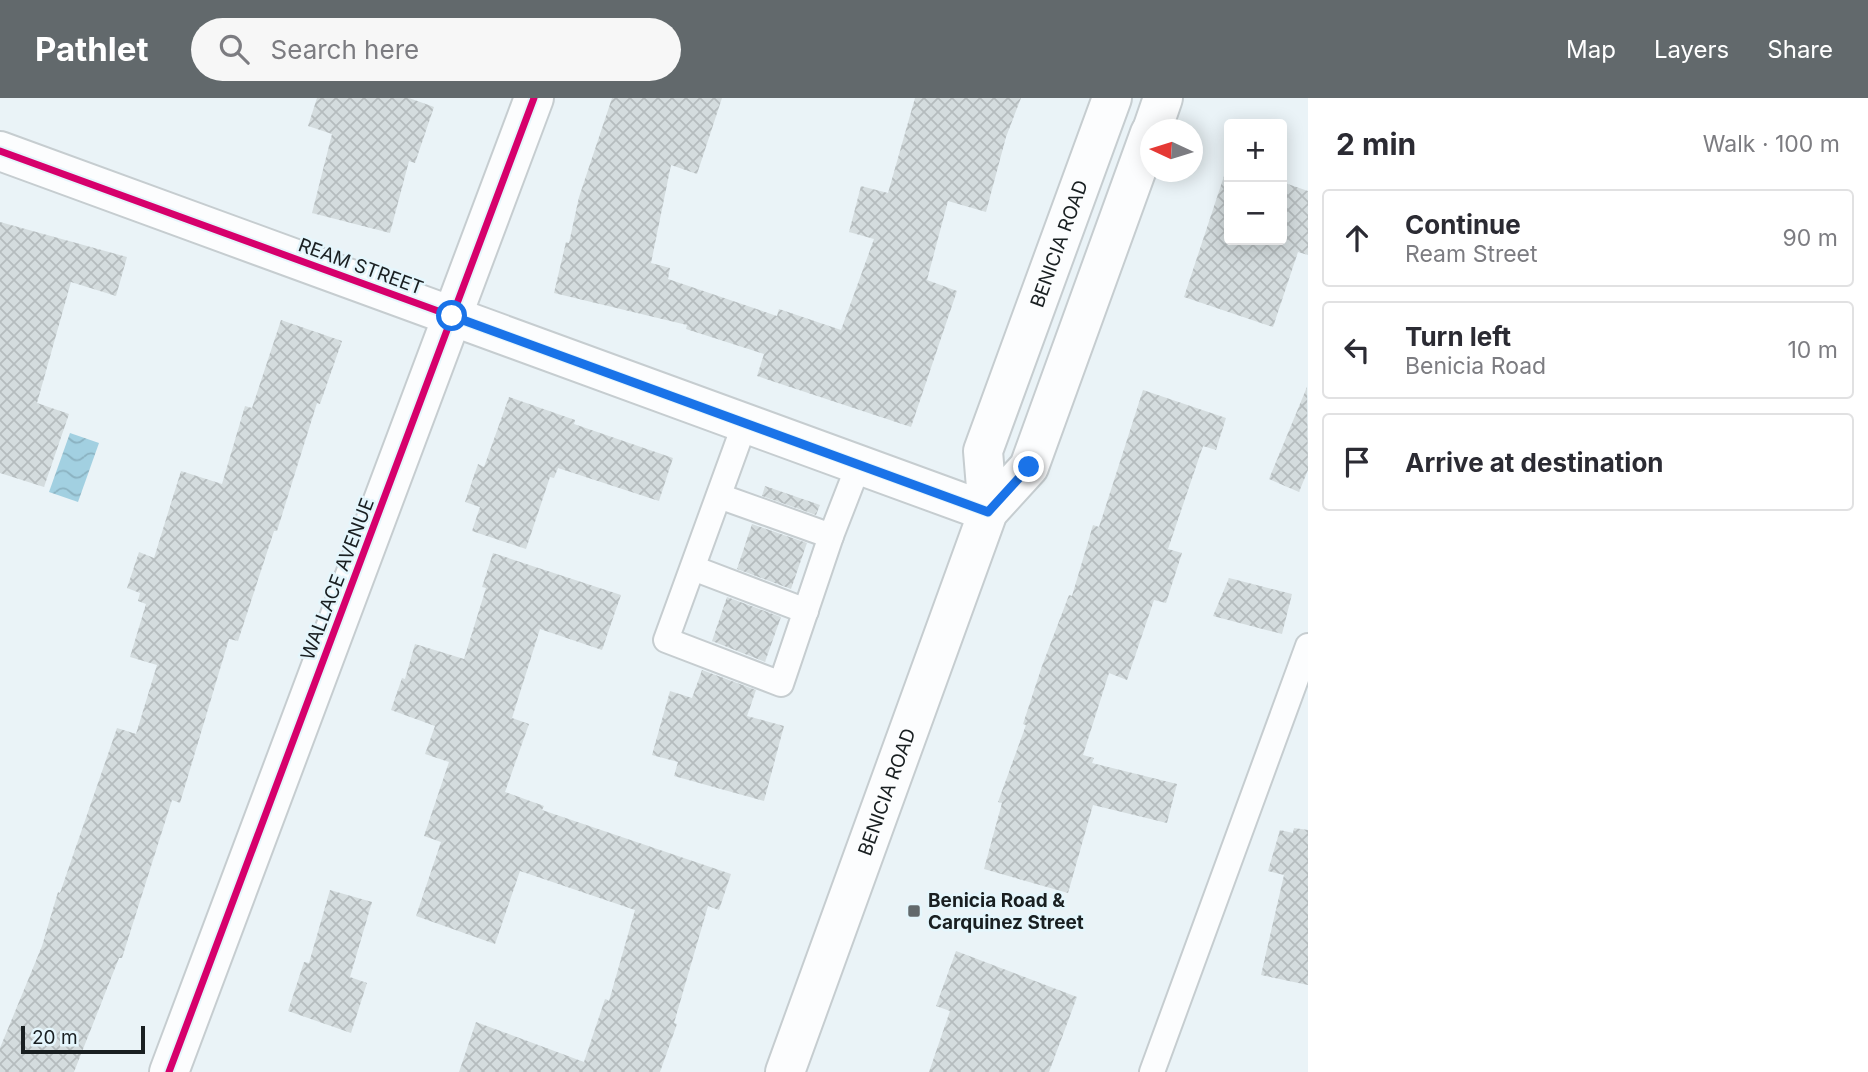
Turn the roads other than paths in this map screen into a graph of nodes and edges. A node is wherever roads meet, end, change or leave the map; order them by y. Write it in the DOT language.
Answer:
graph roads {
  1 [pos="534,98"];
  2 [pos="1112,98"];
  3 [pos="1163,98"];
  4 [pos="1155,119"];
  5 [pos="0,151"];
  6 [pos="1140,161"];
  7 [pos="452,316"];
  8 [pos="745,423"];
  9 [pos="859,464"];
  10 [pos="719,496"];
  11 [pos="988,512"];
  12 [pos="831,536"];
  13 [pos="693,568"];
  14 [pos="806,611"];
  15 [pos="1308,646"];
  16 [pos="169,1072"];
  17 [pos="785,1072"];
  18 [pos="1153,1072"];
  1 -- 7 [label="street, WALLACE AVENUE"];
  2 -- 11 [label="street, BENICIA ROAD"];
  3 -- 4 [label="street, BENICIA ROAD"];
  5 -- 7 [label="street, REAM STREET"];
  6 -- 11 [label="street, BENICIA ROAD"];
  7 -- 8 [label="street, REAM STREET"];
  7 -- 16 [label="street, WALLACE AVENUE"];
  8 -- 9 [label="street, REAM STREET"];
  8 -- 10 [label="lane"];
  9 -- 11 [label="street, REAM STREET"];
  9 -- 12 [label="lane"];
  10 -- 12 [label="lane"];
  10 -- 13 [label="lane"];
  11 -- 17 [label="street, BENICIA ROAD"];
  12 -- 14 [label="lane"];
  13 -- 14 [label="lane"];
  13 -- 14 [label="lane"];
  15 -- 18 [label="lane"];
}
